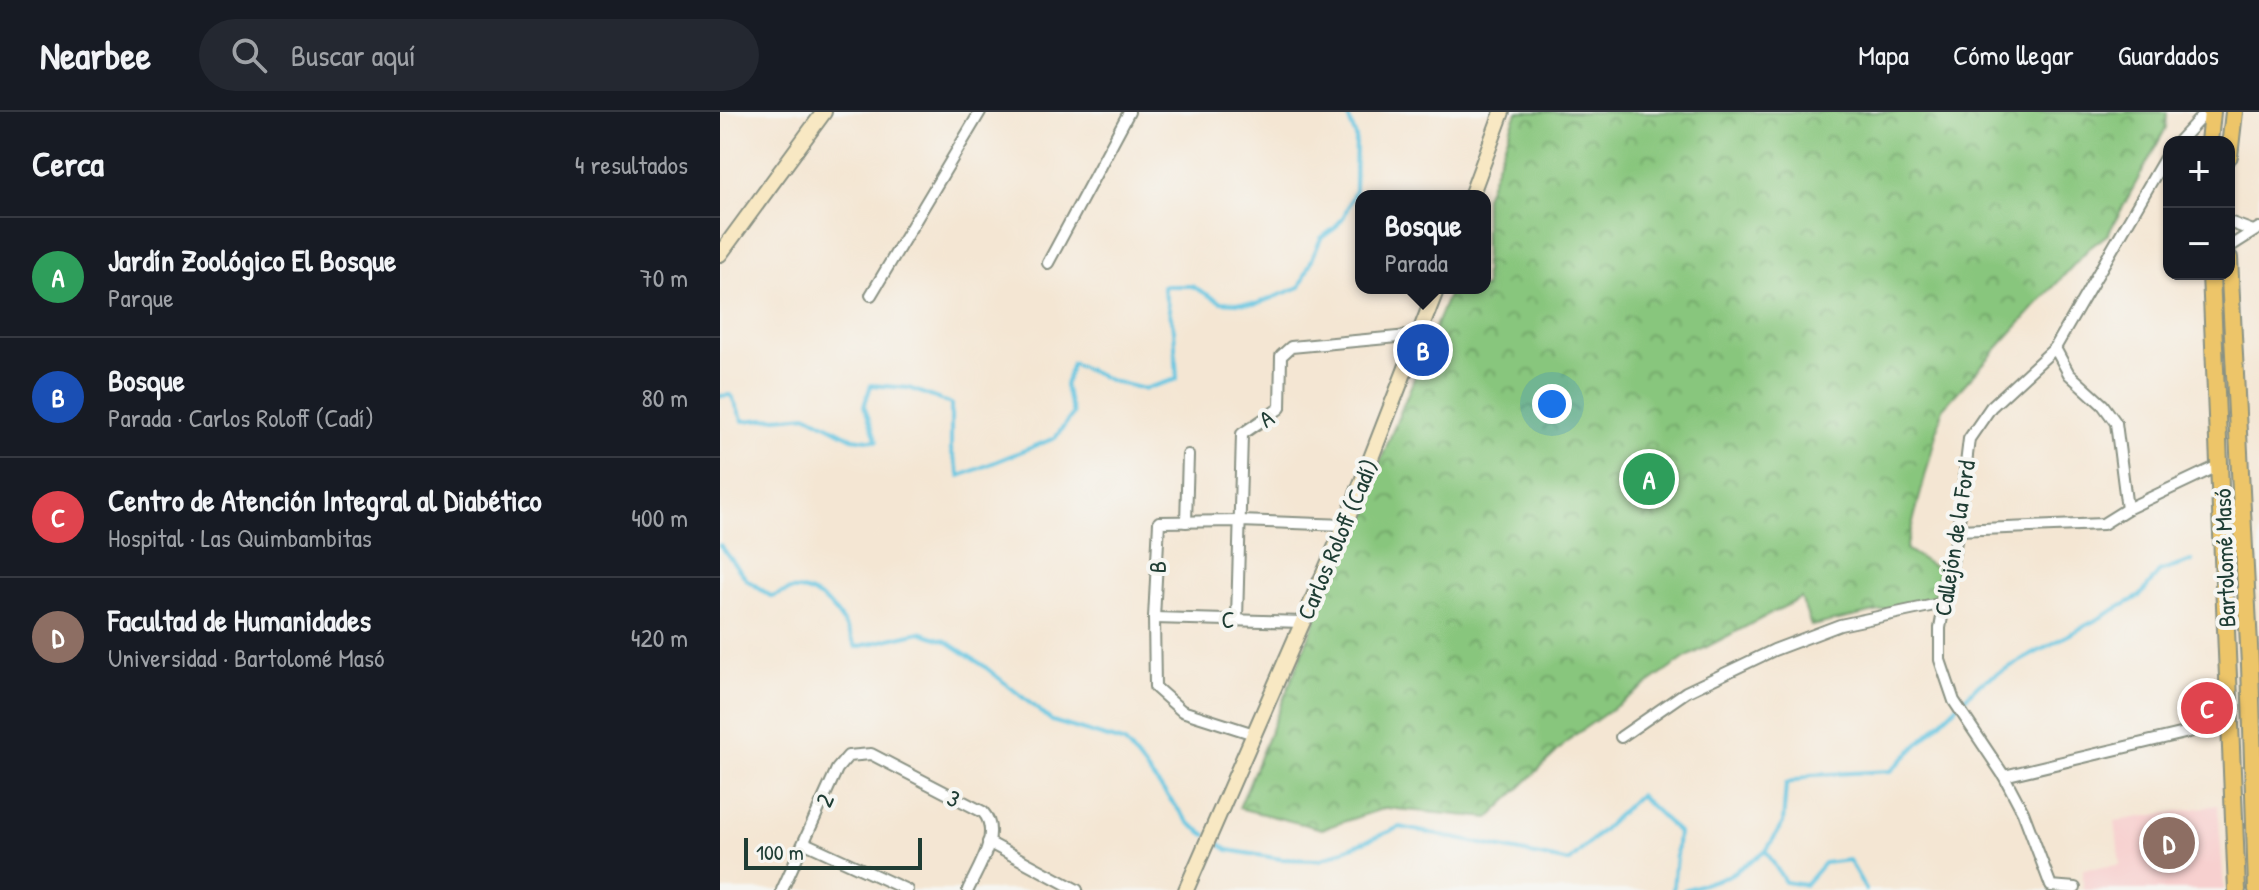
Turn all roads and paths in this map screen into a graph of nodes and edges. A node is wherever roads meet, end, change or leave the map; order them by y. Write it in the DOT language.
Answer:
graph roads {
  1 [pos="824,112"];
  2 [pos="980,112"];
  3 [pos="1129,112"];
  4 [pos="1502,112"];
  5 [pos="2209,112"];
  6 [pos="2234,112"];
  7 [pos="2184,136"];
  8 [pos="2209,136"];
  9 [pos="2231,136"];
  10 [pos="2163,162"];
  11 [pos="1473,190"];
  12 [pos="2235,224"];
  13 [pos="2256,229"];
  14 [pos="2235,243"];
  15 [pos="720,254"];
  16 [pos="1048,263"];
  17 [pos="2211,280"];
  18 [pos="2230,280"];
  19 [pos="1435,294"];
  20 [pos="871,295"];
  21 [pos="1419,335"];
  22 [pos="2055,348"];
  23 [pos="1188,455"];
  24 [pos="2220,465"];
  25 [pos="2127,509"];
  26 [pos="1240,521"];
  27 [pos="1186,522"];
  28 [pos="1345,525"];
  29 [pos="1958,530"];
  30 [pos="1944,603"];
  31 [pos="1154,618"];
  32 [pos="1237,619"];
  33 [pos="1303,622"];
  34 [pos="2231,722"];
  35 [pos="1254,734"];
  36 [pos="1621,737"];
  37 [pos="848,756"];
  38 [pos="2004,776"];
  39 [pos="988,842"];
  40 [pos="805,843"];
  41 [pos="2075,888"];
  42 [pos="782,890"];
  43 [pos="907,890"];
  44 [pos="968,890"];
  45 [pos="1077,890"];
  46 [pos="1186,890"];
  47 [pos="2237,890"];
  48 [pos="2257,890"];
  1 -- 15 [label="street"];
  2 -- 20 [label="street"];
  3 -- 16 [label="street"];
  4 -- 11 [label="street"];
  5 -- 7 [label="street"];
  5 -- 8 [label="main road"];
  6 -- 9 [label="main road"];
  10 -- 22 [label="street, Callejón de la Ford"];
  12 -- 13 [label="street"];
  13 -- 14 [label="street"];
  17 -- 24 [label="main road, Bartolomé Masó"];
  18 -- 48 [label="main road, Bartolomé Masó"];
  19 -- 21 [label="street, Carlos Roloff (Cadí)"];
  21 -- 26 [label="street, A"];
  21 -- 28 [label="street, Carlos Roloff (Cadí)"];
  22 -- 25 [label="street"];
  22 -- 29 [label="street, Callejón de la Ford"];
  23 -- 27 [label="street"];
  24 -- 25 [label="street"];
  24 -- 34 [label="main road, Bartolomé Masó"];
  25 -- 29 [label="street"];
  26 -- 27 [label="street, B"];
  26 -- 28 [label="street, B"];
  26 -- 32 [label="street, A"];
  27 -- 31 [label="street, B"];
  28 -- 33 [label="street, Carlos Roloff (Cadí)"];
  29 -- 30 [label="street, Callejón de la Ford"];
  30 -- 36 [label="street"];
  30 -- 38 [label="street, Callejón de la Ford"];
  31 -- 32 [label="street, C"];
  31 -- 35 [label="street, B"];
  32 -- 33 [label="street, C"];
  33 -- 35 [label="street, Carlos Roloff (Cadí)"];
  34 -- 38 [label="street"];
  34 -- 47 [label="main road, Bartolomé Masó"];
  35 -- 46 [label="street, Carlos Roloff (Cadí)"];
  37 -- 39 [label="street, 3"];
  37 -- 40 [label="street, 2"];
  38 -- 41 [label="street, Callejón de la Ford"];
  39 -- 44 [label="street"];
  39 -- 45 [label="street"];
  40 -- 42 [label="street, 2"];
  40 -- 43 [label="street"];
}
